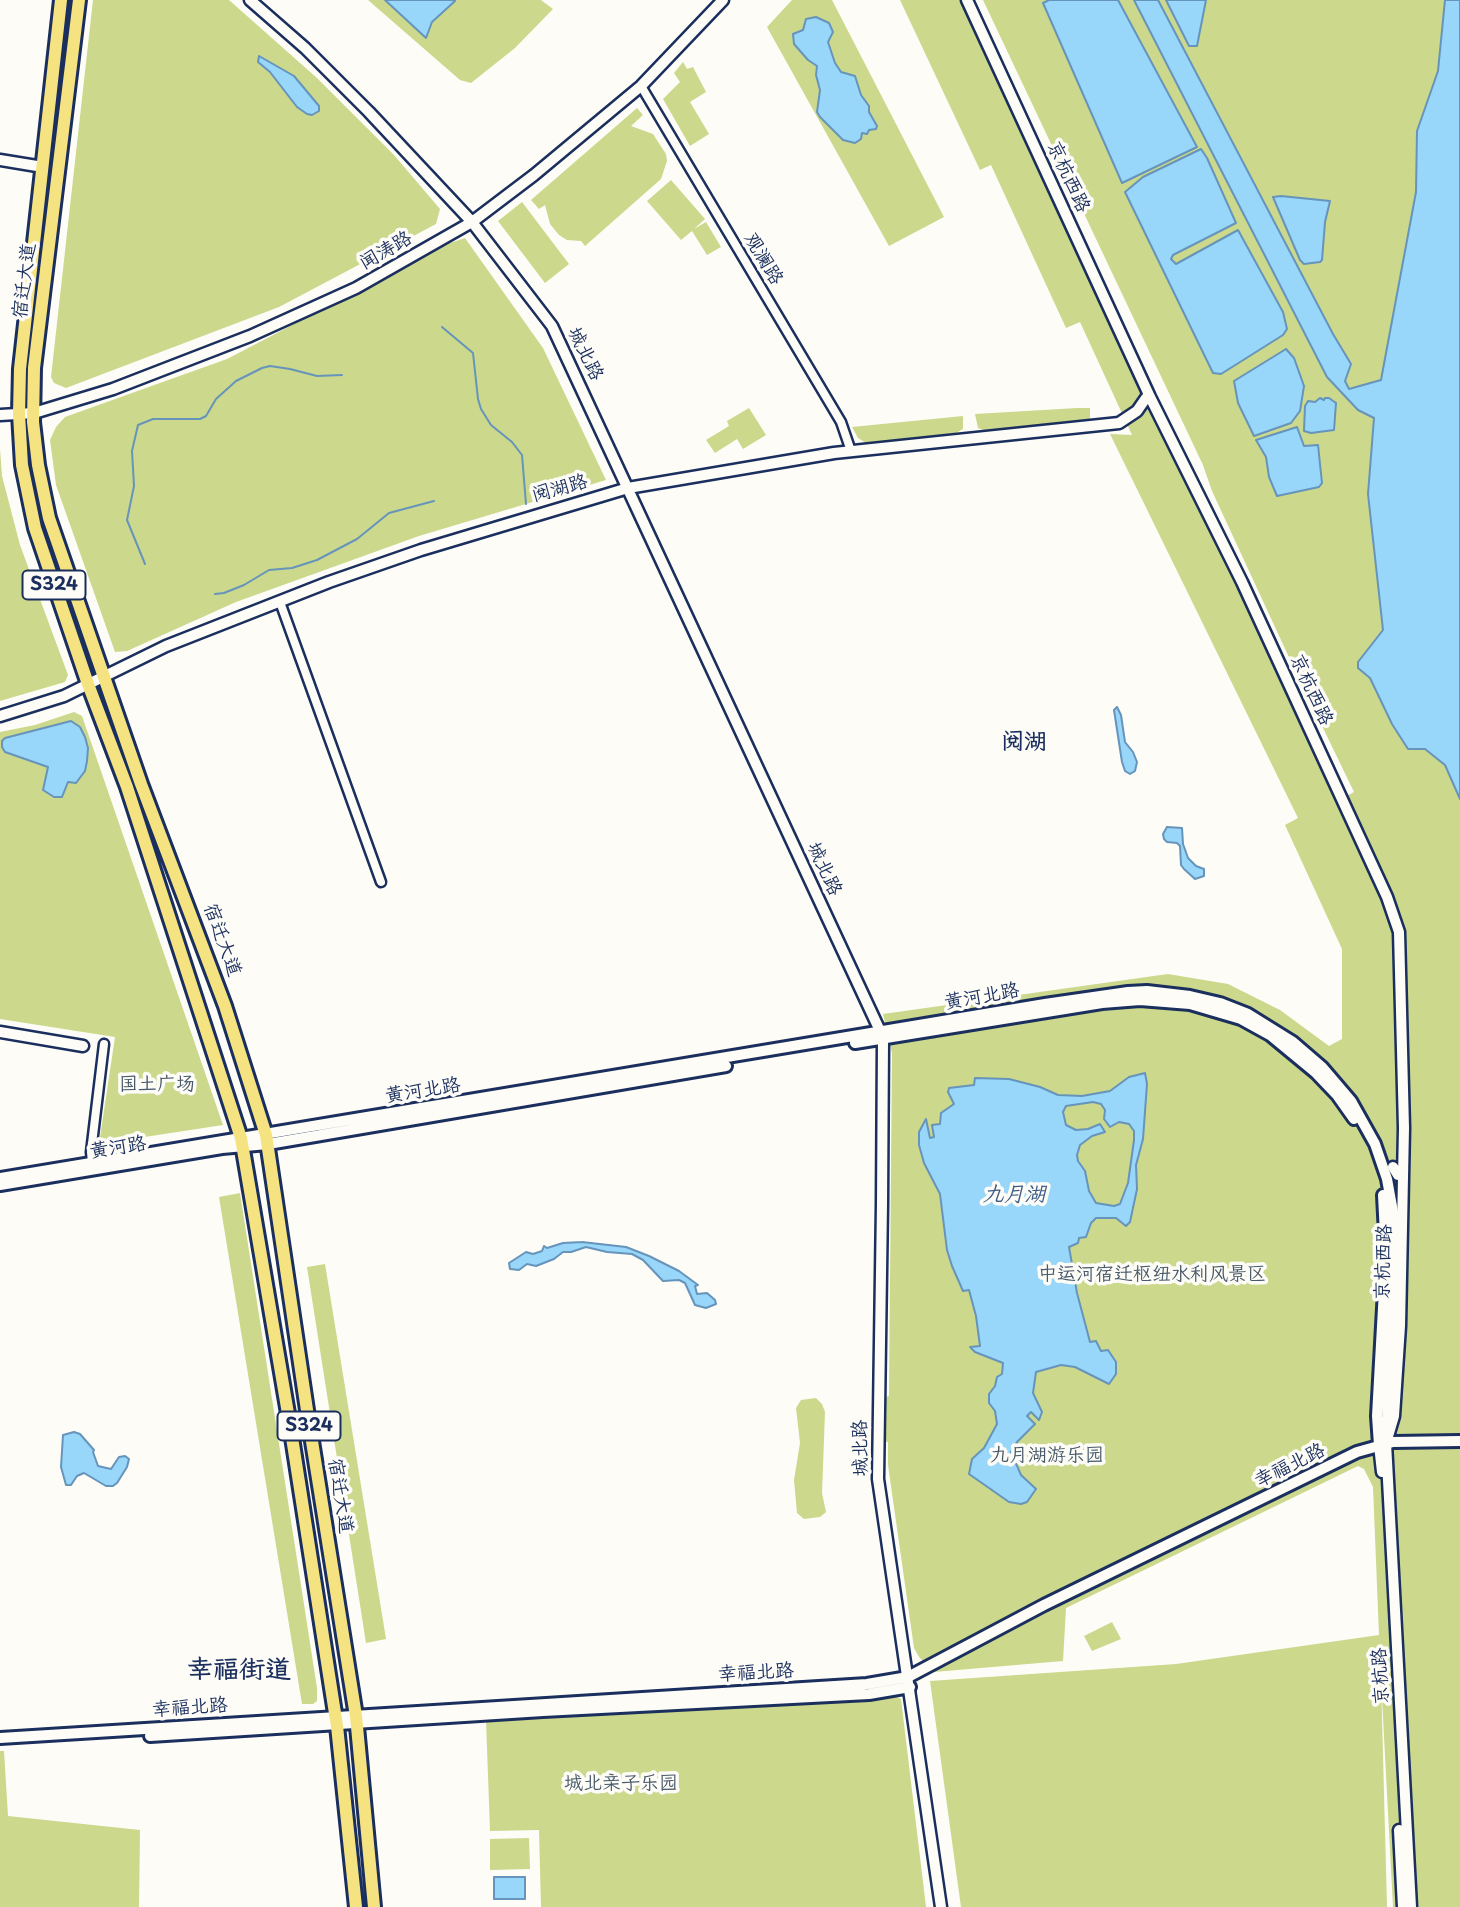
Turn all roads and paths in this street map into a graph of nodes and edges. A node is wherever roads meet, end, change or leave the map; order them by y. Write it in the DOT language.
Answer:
graph roads {
  1 [pos="61,0"];
  2 [pos="79,0"];
  3 [pos="250,0"];
  4 [pos="723,0"];
  5 [pos="967,0"];
  6 [pos="641,86"];
  7 [pos="0,160"];
  8 [pos="0,166"];
  9 [pos="43,170"];
  10 [pos="471,222"];
  11 [pos="1150,397"];
  12 [pos="34,413"];
  13 [pos="19,414"];
  14 [pos="0,415"];
  15 [pos="851,451"];
  16 [pos="628,488"];
  17 [pos="280,601"];
  18 [pos="103,676"];
  19 [pos="88,684"];
  20 [pos="0,716"];
  21 [pos="381,882"];
  22 [pos="0,1032"];
  23 [pos="882,1037"];
  24 [pos="104,1044"];
  25 [pos="83,1046"];
  26 [pos="267,1139"];
  27 [pos="242,1142"];
  28 [pos="92,1162"];
  29 [pos="0,1178"];
  30 [pos="0,1185"];
  31 [pos="1460,1441"];
  32 [pos="1382,1444"];
  33 [pos="909,1682"];
  34 [pos="356,1720"];
  35 [pos="336,1721"];
  36 [pos="0,1738"];
  37 [pos="0,1745"];
  38 [pos="356,1907"];
  39 [pos="374,1907"];
  40 [pos="941,1907"];
  41 [pos="1403,1907"];
  42 [pos="1411,1907"];
  1 -- 9 [label="main road, 宿迁大道 / S324"];
  2 -- 12 [label="main road, 宿迁大道 / S324"];
  3 -- 10 [label="street, 城北路"];
  4 -- 6 [label="street, 闻涛路"];
  5 -- 11 [label="street, 京杭西路"];
  6 -- 10 [label="street, 闻涛路"];
  6 -- 15 [label="street, 观澜路"];
  7 -- 9 [label="street"];
  8 -- 9 [label="street"];
  9 -- 13 [label="main road, 宿迁大道 / S324"];
  10 -- 12 [label="street, 闻涛路"];
  10 -- 16 [label="street, 城北路"];
  11 -- 15 [label="street, 阅湖路"];
  11 -- 32 [label="street, 京杭西路"];
  12 -- 13 [label="street, 闻涛路"];
  12 -- 18 [label="main road, 宿迁大道 / S324"];
  13 -- 14 [label="street, 闻涛路"];
  13 -- 19 [label="main road, 宿迁大道 / S324"];
  15 -- 16 [label="street, 阅湖路"];
  16 -- 17 [label="street, 阅湖路"];
  16 -- 23 [label="street, 城北路"];
  17 -- 18 [label="street, 阅湖路"];
  17 -- 21 [label="street"];
  18 -- 19 [label="street, 阅湖路"];
  18 -- 26 [label="main road, 宿迁大道 / S324"];
  19 -- 20 [label="street, 阅湖路"];
  19 -- 27 [label="main road, 宿迁大道 / S324"];
  22 -- 25 [label="street"];
  23 -- 26 [label="main road, 黄河北路"];
  23 -- 32 [label="main road, 黄河北路"];
  23 -- 33 [label="street, 城北路"];
  24 -- 28 [label="street"];
  26 -- 27 [label="main road, 黄河北路"];
  26 -- 34 [label="main road, 宿迁大道 / S324"];
  27 -- 28 [label="main road, 黄河路"];
  27 -- 30 [label="main road, 黄河路"];
  27 -- 35 [label="main road, 宿迁大道 / S324"];
  28 -- 29 [label="main road, 黄河路"];
  31 -- 32 [label="main road, 幸福北路"];
  32 -- 33 [label="main road, 幸福北路"];
  32 -- 41 [label="street, 京杭路"];
  32 -- 42 [label="street, 京杭路"];
  33 -- 34 [label="main road, 幸福北路"];
  33 -- 40 [label="street, 城北路"];
  34 -- 35 [label="main road, 幸福北路"];
  34 -- 39 [label="main road, 宿迁大道 / S324"];
  35 -- 36 [label="main road, 幸福北路"];
  35 -- 37 [label="main road, 幸福北路"];
  35 -- 38 [label="main road, 宿迁大道 / S324"];
}
